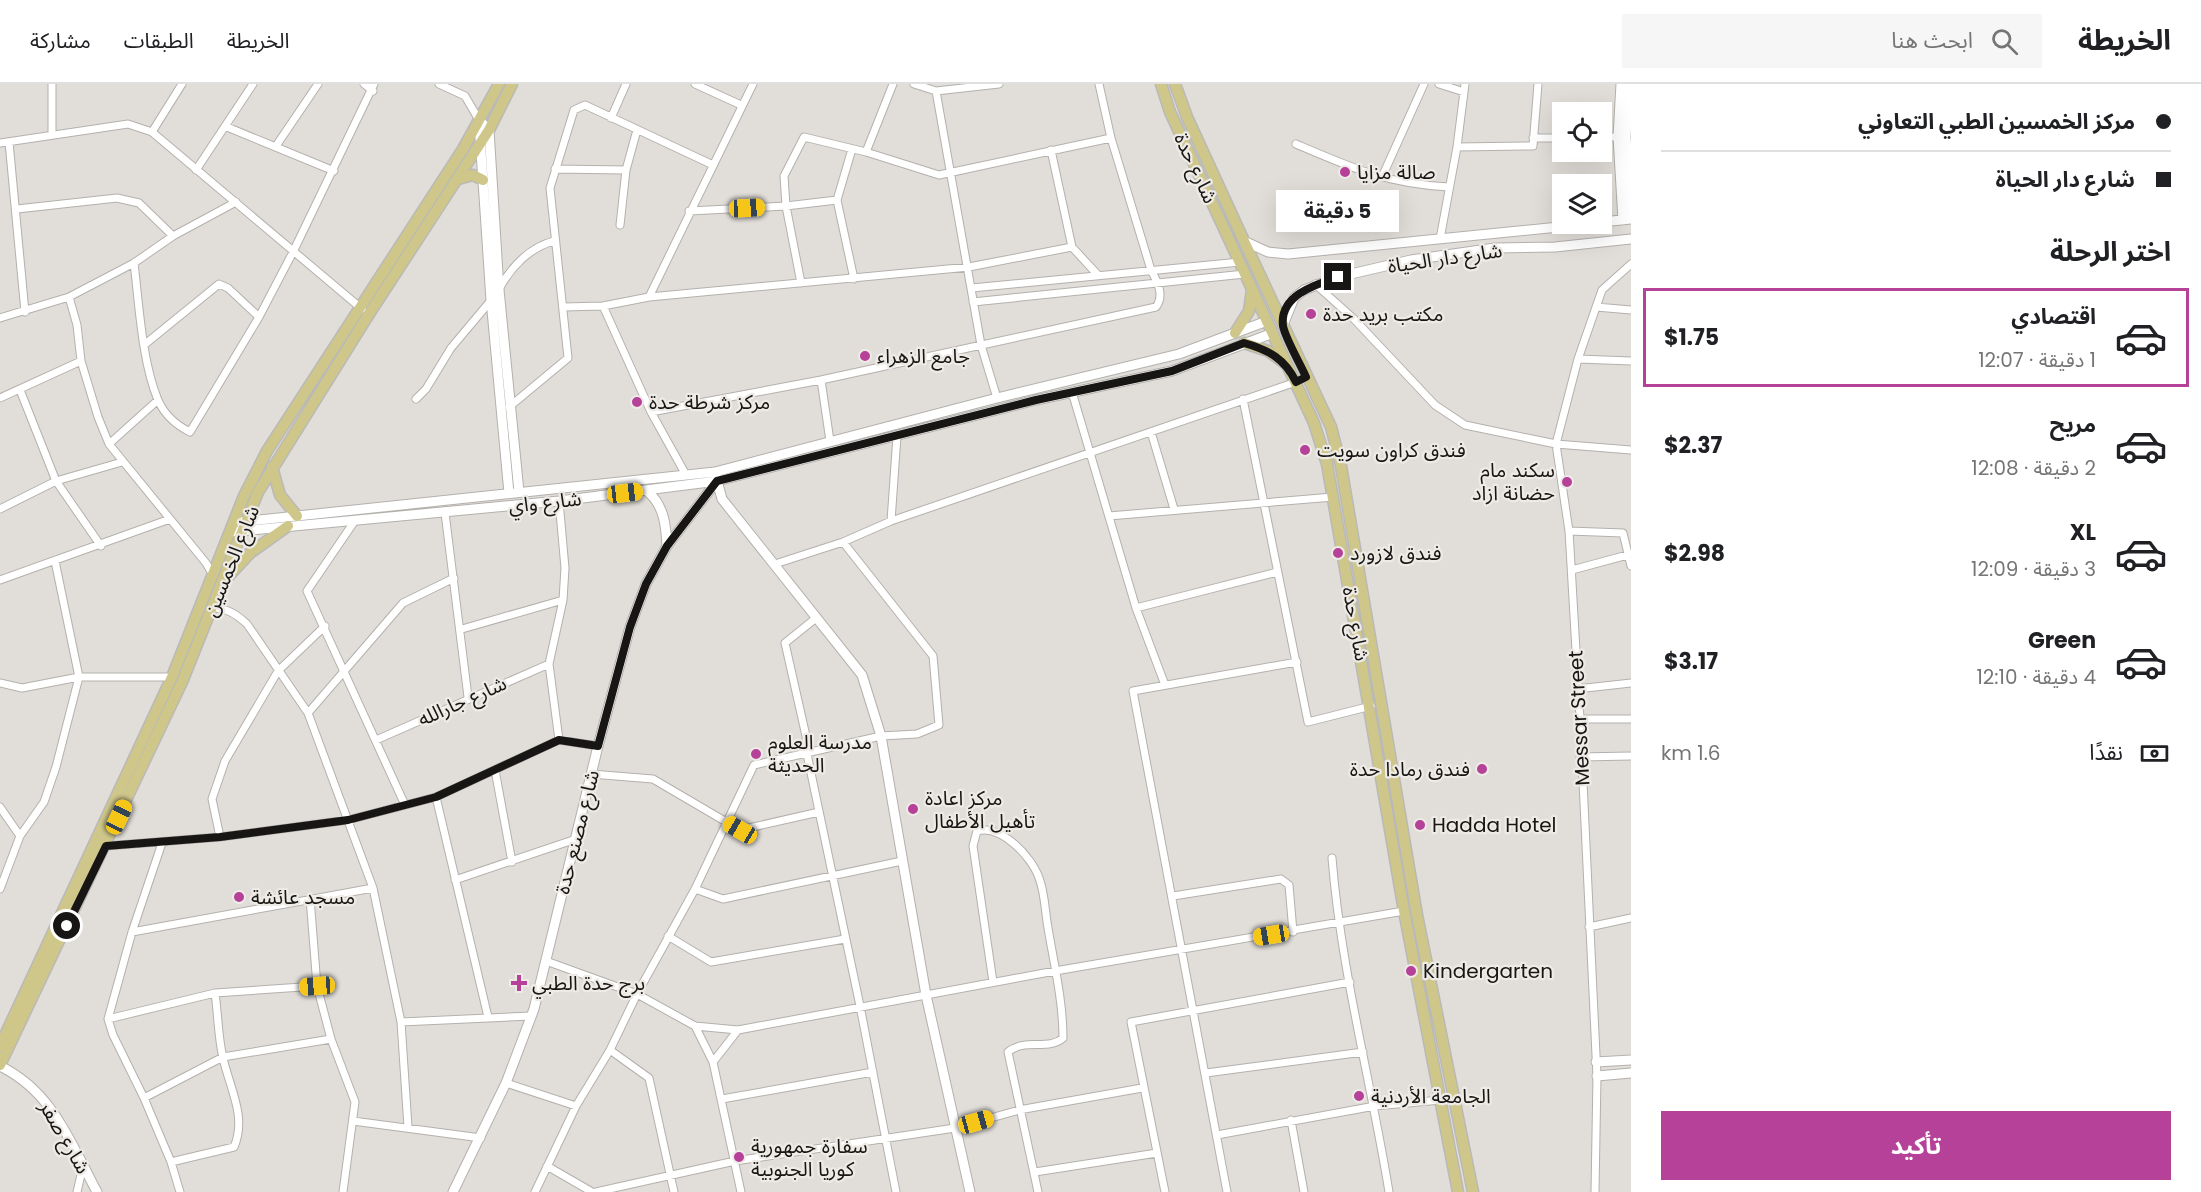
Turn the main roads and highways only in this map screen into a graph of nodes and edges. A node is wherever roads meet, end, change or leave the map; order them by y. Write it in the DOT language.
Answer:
graph roads {
  1 [pos="499,84"];
  2 [pos="512,84"];
  3 [pos="1161,84"];
  4 [pos="1175,84"];
  5 [pos="458,179"];
  6 [pos="483,180"];
  7 [pos="1252,290"];
  8 [pos="1235,333"];
  9 [pos="1244,343"];
  10 [pos="1288,366"];
  11 [pos="1306,377"];
  12 [pos="1296,382"];
  13 [pos="272,467"];
  14 [pos="297,516"];
  15 [pos="288,526"];
  16 [pos="219,587"];
  17 [pos="1376,705"];
  18 [pos="114,815"];
  19 [pos="1396,827"];
  20 [pos="0,1046"];
  21 [pos="0,1066"];
  22 [pos="1458,1192"];
  23 [pos="1473,1192"];
  1 -- 18 [label="main road, شارع الخمسين"];
  2 -- 5 [label="main road, شارع الخمسين"];
  3 -- 7 [label="main road, شارع حدة"];
  4 -- 11 [label="main road, شارع حدة"];
  5 -- 6 [label="main road"];
  5 -- 13 [label="main road, شارع الخمسين"];
  7 -- 8 [label="main road"];
  7 -- 10 [label="main road, شارع حدة"];
  9 -- 10 [label="main road"];
  10 -- 12 [label="main road, شارع حدة"];
  11 -- 12 [label="main road"];
  11 -- 17 [label="main road, شارع حدة"];
  12 -- 17 [label="main road, شارع حدة"];
  13 -- 14 [label="main road"];
  13 -- 16 [label="main road, شارع الخمسين"];
  15 -- 16 [label="main road"];
  16 -- 18 [label="main road, شارع الخمسين"];
  17 -- 19 [label="main road, شارع حدة"];
  18 -- 20 [label="main road, شارع الخمسين"];
  18 -- 21 [label="main road, شارع الخمسين"];
  19 -- 22 [label="main road, شارع حدة"];
  19 -- 23 [label="main road, شارع حدة"];
}
